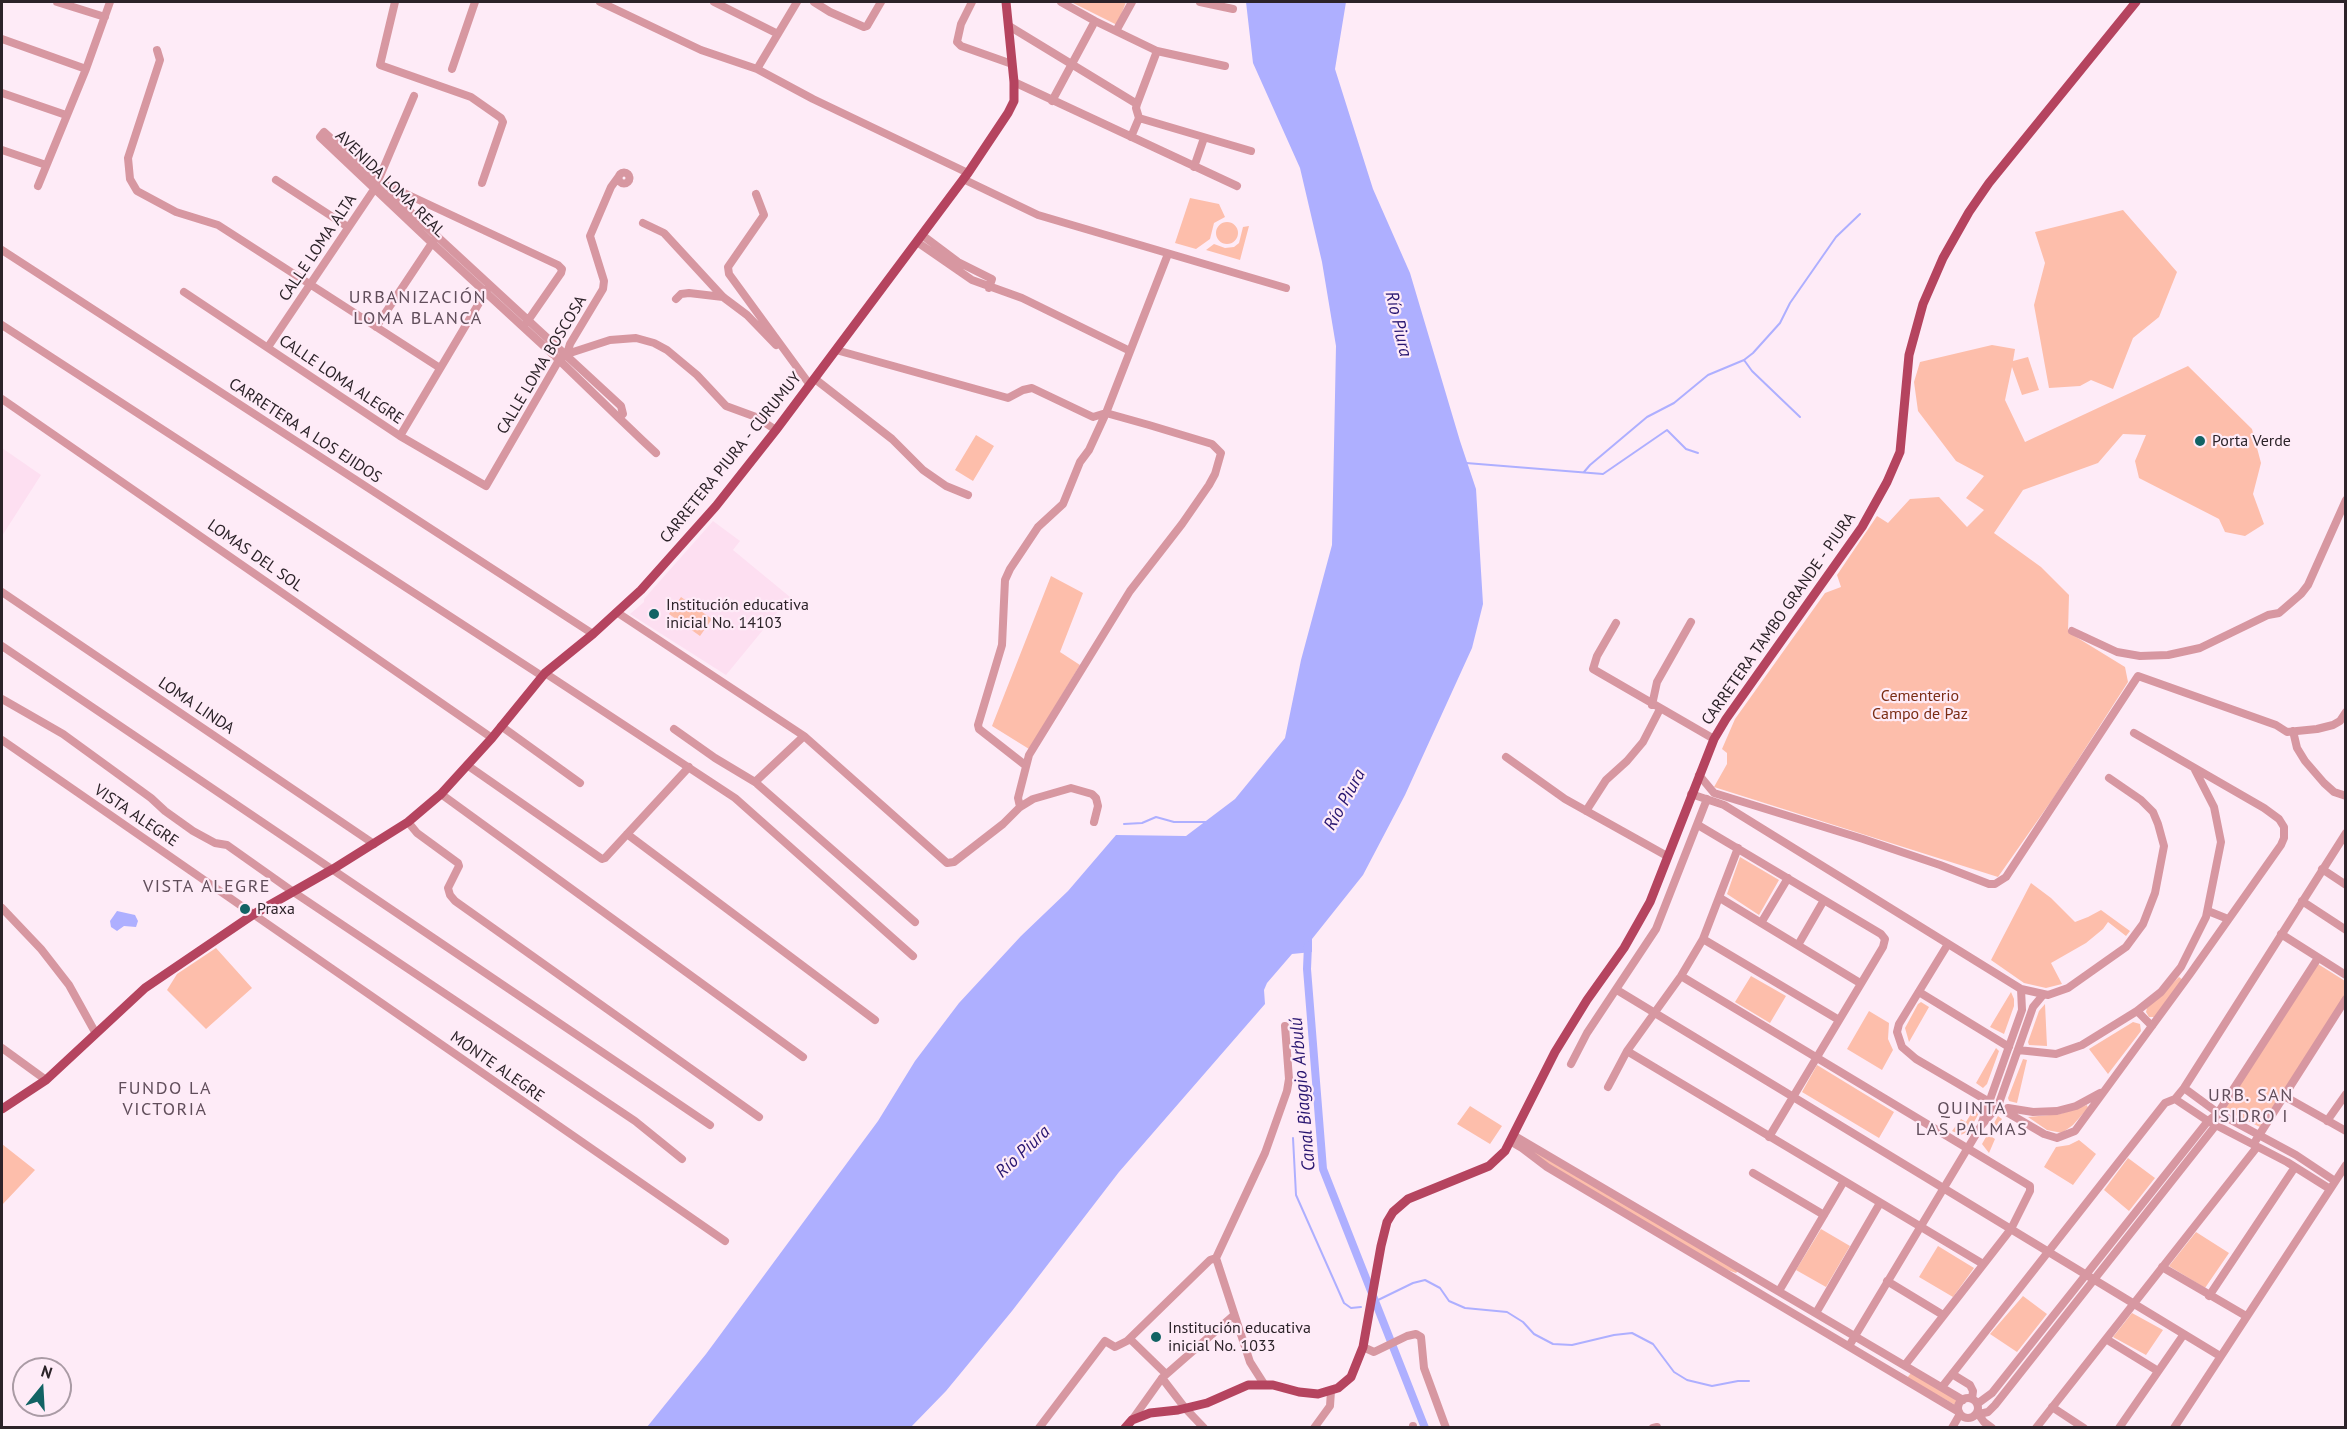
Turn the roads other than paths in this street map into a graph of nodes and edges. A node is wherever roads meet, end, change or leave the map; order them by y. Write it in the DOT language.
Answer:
graph roads {
  1 [pos="57,2"];
  2 [pos="110,2"];
  3 [pos="396,2"];
  4 [pos="475,2"];
  5 [pos="600,2"];
  6 [pos="714,2"];
  7 [pos="797,2"];
  8 [pos="814,2"];
  9 [pos="881,2"];
  10 [pos="972,2"];
  11 [pos="1006,2"];
  12 [pos="1061,2"];
  13 [pos="1132,2"];
  14 [pos="1200,2"];
  15 [pos="2136,2"];
  16 [pos="1233,9"];
  17 [pos="105,17"];
  18 [pos="1095,21"];
  19 [pos="1009,26"];
  20 [pos="1116,32"];
  21 [pos="778,34"];
  22 [pos="2,39"];
  23 [pos="157,50"];
  24 [pos="1156,51"];
  25 [pos="1012,64"];
  26 [pos="1072,64"];
  27 [pos="1226,66"];
  28 [pos="86,69"];
  29 [pos="452,69"];
  30 [pos="757,69"];
  31 [pos="1014,82"];
  32 [pos="2,93"];
  33 [pos="414,96"];
  34 [pos="1052,101"];
  35 [pos="1137,104"];
  36 [pos="66,115"];
  37 [pos="1139,118"];
  38 [pos="1131,137"];
  39 [pos="1204,138"];
  40 [pos="2,150"];
  41 [pos="1251,151"];
  42 [pos="46,165"];
  43 [pos="1194,167"];
  44 [pos="966,176"];
  45 [pos="276,180"];
  46 [pos="621,180"];
  47 [pos="482,183"];
  48 [pos="376,184"];
  49 [pos="38,186"];
  50 [pos="1237,186"];
  51 [pos="756,194"];
  52 [pos="643,223"];
  53 [pos="348,227"];
  54 [pos="919,239"];
  55 [pos="434,240"];
  56 [pos="2,250"];
  57 [pos="1168,254"];
  58 [pos="310,283"];
  59 [pos="1286,288"];
  60 [pos="488,289"];
  61 [pos="184,292"];
  62 [pos="723,297"];
  63 [pos="676,299"];
  64 [pos="529,320"];
  65 [pos="2,325"];
  66 [pos="376,327"];
  67 [pos="523,328"];
  68 [pos="268,347"];
  69 [pos="836,350"];
  70 [pos="1130,351"];
  71 [pos="567,354"];
  72 [pos="559,360"];
  73 [pos="795,366"];
  74 [pos="440,368"];
  75 [pos="812,382"];
  76 [pos="2,399"];
  77 [pos="1106,413"];
  78 [pos="619,418"];
  79 [pos="776,430"];
  80 [pos="400,436"];
  81 [pos="656,453"];
  82 [pos="486,486"];
  83 [pos="968,495"];
  84 [pos="2346,500"];
  85 [pos="2,592"];
  86 [pos="618,613"];
  87 [pos="1691,622"];
  88 [pos="1616,623"];
  89 [pos="2072,631"];
  90 [pos="593,634"];
  91 [pos="2,646"];
  92 [pos="544,675"];
  93 [pos="2,699"];
  94 [pos="1656,707"];
  95 [pos="2346,712"];
  96 [pos="501,726"];
  97 [pos="674,729"];
  98 [pos="2293,731"];
  99 [pos="2134,733"];
  100 [pos="804,736"];
  101 [pos="492,738"];
  102 [pos="2,740"];
  103 [pos="1714,740"];
  104 [pos="1506,757"];
  105 [pos="467,765"];
  106 [pos="1025,765"];
  107 [pos="689,768"];
  108 [pos="2195,768"];
  109 [pos="1699,775"];
  110 [pos="2109,778"];
  111 [pos="755,782"];
  112 [pos="580,783"];
  113 [pos="441,794"];
  114 [pos="1691,794"];
  115 [pos="2346,796"];
  116 [pos="1707,799"];
  117 [pos="1020,807"];
  118 [pos="1586,811"];
  119 [pos="408,822"];
  120 [pos="1094,822"];
  121 [pos="1698,825"];
  122 [pos="627,834"];
  123 [pos="2345,836"];
  124 [pos="374,844"];
  125 [pos="1738,848"];
  126 [pos="1667,856"];
  127 [pos="333,869"];
  128 [pos="2322,869"];
  129 [pos="1788,878"];
  130 [pos="2346,885"];
  131 [pos="292,891"];
  132 [pos="1720,898"];
  133 [pos="1824,900"];
  134 [pos="2302,901"];
  135 [pos="2,908"];
  136 [pos="2208,910"];
  137 [pos="254,914"];
  138 [pos="2228,920"];
  139 [pos="915,922"];
  140 [pos="1761,922"];
  141 [pos="2346,930"];
  142 [pos="2281,934"];
  143 [pos="1703,939"];
  144 [pos="1948,944"];
  145 [pos="1798,945"];
  146 [pos="913,956"];
  147 [pos="2318,958"];
  148 [pos="2346,975"];
  149 [pos="1681,976"];
  150 [pos="1860,983"];
  151 [pos="2021,989"];
  152 [pos="1617,990"];
  153 [pos="1918,992"];
  154 [pos="2043,995"];
  155 [pos="2346,999"];
  156 [pos="2137,1011"];
  157 [pos="1655,1014"];
  158 [pos="875,1020"];
  159 [pos="1839,1020"];
  160 [pos="1285,1026"];
  161 [pos="2152,1026"];
  162 [pos="95,1032"];
  163 [pos="2009,1047"];
  164 [pos="2,1048"];
  165 [pos="2018,1050"];
  166 [pos="1627,1051"];
  167 [pos="803,1057"];
  168 [pos="1817,1057"];
  169 [pos="1570,1065"];
  170 [pos="46,1080"];
  171 [pos="1608,1087"];
  172 [pos="2184,1088"];
  173 [pos="2103,1091"];
  174 [pos="2346,1094"];
  175 [pos="2284,1096"];
  176 [pos="1793,1098"];
  177 [pos="2175,1100"];
  178 [pos="1989,1101"];
  179 [pos="1998,1106"];
  180 [pos="2,1109"];
  181 [pos="2218,1113"];
  182 [pos="759,1117"];
  183 [pos="2208,1121"];
  184 [pos="2327,1121"];
  185 [pos="710,1125"];
  186 [pos="2216,1125"];
  187 [pos="1981,1126"];
  188 [pos="2346,1131"];
  189 [pos="2259,1135"];
  190 [pos="1769,1137"];
  191 [pos="1511,1138"];
  192 [pos="2255,1146"];
  193 [pos="1968,1148"];
  194 [pos="682,1159"];
  195 [pos="2346,1165"];
  196 [pos="2295,1167"];
  197 [pos="1753,1173"];
  198 [pos="1844,1181"];
  199 [pos="2335,1181"];
  200 [pos="1943,1188"];
  201 [pos="2330,1189"];
  202 [pos="1880,1203"];
  203 [pos="1824,1215"];
  204 [pos="1920,1227"];
  205 [pos="2011,1228"];
  206 [pos="725,1241"];
  207 [pos="2048,1252"];
  208 [pos="1216,1258"];
  209 [pos="1983,1264"];
  210 [pos="2162,1267"];
  211 [pos="2086,1275"];
  212 [pos="2095,1279"];
  213 [pos="1887,1281"];
  214 [pos="1779,1291"];
  215 [pos="2209,1296"];
  216 [pos="2134,1303"];
  217 [pos="1816,1313"];
  218 [pos="1943,1315"];
  219 [pos="1233,1316"];
  220 [pos="2246,1316"];
  221 [pos="2184,1334"];
  222 [pos="1855,1335"];
  223 [pos="1130,1339"];
  224 [pos="2106,1339"];
  225 [pos="1848,1346"];
  226 [pos="1363,1347"];
  227 [pos="2220,1356"];
  228 [pos="1905,1365"];
  229 [pos="2158,1371"];
  230 [pos="1952,1374"];
  231 [pos="1164,1376"];
  232 [pos="1264,1384"];
  233 [pos="1942,1387"];
  234 [pos="1331,1391"];
  235 [pos="1971,1401"];
  236 [pos="2052,1407"];
  237 [pos="1185,1408"];
  238 [pos="1959,1413"];
  239 [pos="1977,1415"];
  240 [pos="1132,1420"];
  241 [pos="1039,1428"];
  242 [pos="1125,1428"];
  243 [pos="1204,1428"];
  244 [pos="1314,1428"];
  245 [pos="1446,1428"];
  246 [pos="1952,1428"];
  247 [pos="1992,1428"];
  248 [pos="2036,1428"];
  249 [pos="2084,1428"];
  250 [pos="2118,1428"];
  251 [pos="2174,1428"];
  1 -- 17 [label="street"];
  2 -- 17 [label="street"];
  3 -- 47 [label="street"];
  4 -- 29 [label="street"];
  5 -- 30 [label="street"];
  6 -- 21 [label="street"];
  7 -- 21 [label="street"];
  8 -- 9 [label="street"];
  10 -- 25 [label="street"];
  11 -- 19 [label="main road, CARRETERA PIURA - CURUMUY"];
  12 -- 18 [label="street"];
  13 -- 20 [label="street"];
  14 -- 16 [label="street"];
  15 -- 103 [label="main road, CARRETERA TAMBO GRANDE - PIURA"];
  17 -- 28 [label="street"];
  18 -- 20 [label="street"];
  18 -- 26 [label="street"];
  19 -- 25 [label="main road, CARRETERA PIURA - CURUMUY"];
  19 -- 26 [label="street"];
  20 -- 24 [label="street"];
  21 -- 30 [label="street"];
  22 -- 28 [label="street"];
  23 -- 58 [label="street"];
  24 -- 27 [label="street"];
  24 -- 35 [label="street"];
  25 -- 31 [label="main road, CARRETERA PIURA - CURUMUY"];
  26 -- 34 [label="street"];
  26 -- 35 [label="street"];
  28 -- 36 [label="street"];
  30 -- 44 [label="street"];
  31 -- 34 [label="street"];
  31 -- 44 [label="main road, CARRETERA PIURA - CURUMUY"];
  32 -- 36 [label="street"];
  33 -- 48 [label="street, CALLE LOMA ALTA"];
  34 -- 38 [label="street"];
  35 -- 37 [label="street"];
  36 -- 42 [label="street"];
  37 -- 38 [label="street"];
  37 -- 39 [label="street"];
  38 -- 43 [label="street"];
  39 -- 41 [label="street"];
  39 -- 43 [label="street"];
  40 -- 42 [label="street"];
  42 -- 49 [label="street"];
  43 -- 50 [label="street"];
  44 -- 54 [label="main road, CARRETERA PIURA - CURUMUY"];
  44 -- 57 [label="street"];
  45 -- 53 [label="street"];
  46 -- 71 [label="street, CALLE LOMA BOSCOSA"];
  48 -- 48 [label="street, AVENIDA LOMA REAL"];
  48 -- 53 [label="street, CALLE LOMA ALTA"];
  48 -- 55 [label="street, AVENIDA LOMA REAL"];
  48 -- 64 [label="street"];
  51 -- 73 [label="street"];
  52 -- 62 [label="street"];
  53 -- 58 [label="street, CALLE LOMA ALTA"];
  54 -- 69 [label="main road, CARRETERA PIURA - CURUMUY"];
  54 -- 70 [label="street"];
  55 -- 60 [label="street, AVENIDA LOMA REAL"];
  55 -- 66 [label="street"];
  56 -- 90 [label="street, CARRETERA A LOS EJIDOS"];
  57 -- 59 [label="street"];
  57 -- 70 [label="street"];
  58 -- 66 [label="street"];
  58 -- 68 [label="street, CALLE LOMA ALTA"];
  60 -- 64 [label="street, AVENIDA LOMA REAL"];
  60 -- 67 [label="street, AVENIDA LOMA REAL"];
  60 -- 74 [label="street"];
  61 -- 68 [label="street, CALLE LOMA ALEGRE"];
  62 -- 63 [label="street"];
  62 -- 73 [label="street"];
  64 -- 67 [label="street"];
  64 -- 71 [label="street, AVENIDA LOMA REAL"];
  65 -- 92 [label="street"];
  66 -- 74 [label="street"];
  67 -- 72 [label="street, AVENIDA LOMA REAL"];
  68 -- 80 [label="street, CALLE LOMA ALEGRE"];
  69 -- 75 [label="main road, CARRETERA PIURA - CURUMUY"];
  69 -- 77 [label="street"];
  70 -- 77 [label="street"];
  71 -- 72 [label="street, CALLE LOMA BOSCOSA"];
  71 -- 78 [label="street, AVENIDA LOMA REAL"];
  71 -- 79 [label="street"];
  72 -- 78 [label="street, AVENIDA LOMA REAL"];
  72 -- 82 [label="street, CALLE LOMA BOSCOSA"];
  73 -- 75 [label="street"];
  74 -- 80 [label="street"];
  75 -- 79 [label="main road, CARRETERA PIURA - CURUMUY"];
  75 -- 83 [label="street"];
  76 -- 101 [label="street, LOMAS DEL SOL"];
  77 -- 106 [label="street"];
  77 -- 106 [label="street"];
  78 -- 81 [label="street, AVENIDA LOMA REAL"];
  79 -- 86 [label="main road, CARRETERA PIURA - CURUMUY"];
  80 -- 82 [label="street, CALLE LOMA ALEGRE"];
  84 -- 89 [label="street"];
  85 -- 124 [label="street, LOMA LINDA"];
  86 -- 90 [label="main road, CARRETERA PIURA - CURUMUY"];
  86 -- 100 [label="street"];
  87 -- 94 [label="street"];
  88 -- 94 [label="street"];
  90 -- 92 [label="main road, CARRETERA PIURA - CURUMUY"];
  91 -- 127 [label="street"];
  92 -- 96 [label="main road, CARRETERA PIURA - CURUMUY"];
  92 -- 107 [label="street"];
  93 -- 131 [label="street"];
  94 -- 103 [label="street"];
  94 -- 118 [label="street"];
  95 -- 98 [label="street"];
  96 -- 101 [label="main road, CARRETERA PIURA - CURUMUY"];
  96 -- 112 [label="street"];
  97 -- 111 [label="street"];
  98 -- 109 [label="street"];
  98 -- 115 [label="street"];
  99 -- 108 [label="street"];
  100 -- 111 [label="street"];
  100 -- 117 [label="street"];
  101 -- 105 [label="main road, CARRETERA PIURA - CURUMUY"];
  102 -- 137 [label="street, VISTA ALEGRE"];
  103 -- 109 [label="main road, CARRETERA TAMBO GRANDE - PIURA"];
  104 -- 118 [label="street"];
  105 -- 113 [label="main road, CARRETERA PIURA - CURUMUY"];
  105 -- 122 [label="street"];
  106 -- 117 [label="street"];
  107 -- 122 [label="street"];
  107 -- 146 [label="street"];
  108 -- 136 [label="street"];
  108 -- 138 [label="street"];
  109 -- 114 [label="main road, CARRETERA TAMBO GRANDE - PIURA"];
  110 -- 154 [label="street"];
  111 -- 139 [label="street"];
  113 -- 119 [label="main road, CARRETERA PIURA - CURUMUY"];
  113 -- 167 [label="street"];
  114 -- 116 [label="street"];
  114 -- 126 [label="main road, CARRETERA TAMBO GRANDE - PIURA"];
  116 -- 121 [label="street"];
  116 -- 144 [label="street"];
  117 -- 120 [label="street"];
  118 -- 126 [label="street"];
  119 -- 124 [label="main road, CARRETERA PIURA - CURUMUY"];
  119 -- 182 [label="street"];
  121 -- 125 [label="street"];
  121 -- 152 [label="street"];
  122 -- 158 [label="street"];
  123 -- 128 [label="street"];
  124 -- 127 [label="main road, CARRETERA PIURA - CURUMUY"];
  125 -- 129 [label="street"];
  125 -- 132 [label="street"];
  126 -- 191 [label="main road, CARRETERA TAMBO GRANDE - PIURA"];
  127 -- 131 [label="main road, CARRETERA PIURA - CURUMUY"];
  127 -- 185 [label="street"];
  128 -- 130 [label="street"];
  128 -- 134 [label="street"];
  129 -- 133 [label="street"];
  129 -- 140 [label="street"];
  131 -- 137 [label="main road, CARRETERA PIURA - CURUMUY"];
  131 -- 194 [label="street"];
  132 -- 140 [label="street"];
  132 -- 143 [label="street"];
  133 -- 145 [label="street"];
  133 -- 150 [label="street"];
  134 -- 141 [label="street"];
  134 -- 142 [label="street"];
  135 -- 162 [label="street"];
  136 -- 138 [label="street"];
  136 -- 156 [label="street"];
  137 -- 162 [label="main road, CARRETERA PIURA - CURUMUY"];
  137 -- 206 [label="street, MONTE ALEGRE"];
  138 -- 161 [label="street"];
  140 -- 145 [label="street"];
  142 -- 147 [label="street"];
  142 -- 172 [label="street"];
  143 -- 149 [label="street"];
  143 -- 159 [label="street"];
  144 -- 151 [label="street"];
  144 -- 153 [label="street"];
  145 -- 150 [label="street"];
  147 -- 148 [label="street"];
  147 -- 181 [label="street"];
  149 -- 157 [label="street"];
  149 -- 168 [label="street"];
  150 -- 159 [label="street"];
  151 -- 154 [label="street"];
  151 -- 163 [label="street"];
  152 -- 157 [label="street"];
  152 -- 169 [label="street"];
  153 -- 163 [label="street"];
  153 -- 178 [label="street"];
  154 -- 165 [label="street"];
  155 -- 175 [label="street"];
  156 -- 161 [label="street"];
  156 -- 165 [label="street"];
  157 -- 166 [label="street"];
  157 -- 176 [label="street"];
  159 -- 168 [label="street"];
  160 -- 208 [label="street"];
  161 -- 173 [label="street"];
  162 -- 170 [label="main road, CARRETERA PIURA - CURUMUY"];
  163 -- 178 [label="street"];
  164 -- 170 [label="street"];
  165 -- 179 [label="street"];
  166 -- 171 [label="street"];
  166 -- 190 [label="street"];
  168 -- 176 [label="street"];
  168 -- 193 [label="street"];
  170 -- 180 [label="main road, CARRETERA PIURA - CURUMUY"];
  172 -- 177 [label="street"];
  172 -- 181 [label="street"];
  173 -- 179 [label="street"];
  173 -- 179 [label="street"];
  174 -- 184 [label="street"];
  175 -- 184 [label="street"];
  175 -- 189 [label="street"];
  176 -- 190 [label="street"];
  176 -- 200 [label="street"];
  177 -- 183 [label="street"];
  177 -- 207 [label="street"];
  178 -- 179 [label="street"];
  178 -- 187 [label="street"];
  179 -- 187 [label="street"];
  181 -- 183 [label="street"];
  181 -- 186 [label="street"];
  181 -- 189 [label="street"];
  183 -- 186 [label="street"];
  183 -- 211 [label="street"];
  184 -- 188 [label="street"];
  186 -- 192 [label="street"];
  186 -- 212 [label="street"];
  187 -- 193 [label="street"];
  189 -- 192 [label="street"];
  189 -- 199 [label="street"];
  190 -- 198 [label="street"];
  191 -- 214 [label="street"];
  191 -- 225 [label="street"];
  191 -- 226 [label="main road, CARRETERA TAMBO GRANDE - PIURA"];
  192 -- 196 [label="street"];
  192 -- 210 [label="street"];
  193 -- 200 [label="street"];
  193 -- 205 [label="street"];
  195 -- 199 [label="street"];
  196 -- 201 [label="street"];
  196 -- 215 [label="street"];
  197 -- 203 [label="street"];
  198 -- 202 [label="street"];
  198 -- 203 [label="street"];
  199 -- 201 [label="street"];
  200 -- 204 [label="street"];
  200 -- 205 [label="street"];
  201 -- 220 [label="street"];
  202 -- 204 [label="street"];
  202 -- 217 [label="street"];
  203 -- 214 [label="street"];
  204 -- 209 [label="street"];
  204 -- 213 [label="street"];
  205 -- 207 [label="street"];
  205 -- 209 [label="street"];
  207 -- 211 [label="street"];
  207 -- 230 [label="street"];
  208 -- 219 [label="street"];
  208 -- 223 [label="street"];
  209 -- 218 [label="street"];
  210 -- 215 [label="street"];
  210 -- 216 [label="street"];
  211 -- 212 [label="street"];
  211 -- 235 [label="street"];
  212 -- 216 [label="street"];
  212 -- 239 [label="street"];
  213 -- 218 [label="street"];
  213 -- 222 [label="street"];
  214 -- 217 [label="street"];
  215 -- 220 [label="street"];
  216 -- 221 [label="street"];
  216 -- 224 [label="street"];
  217 -- 222 [label="street"];
  218 -- 228 [label="street"];
  219 -- 231 [label="street"];
  219 -- 232 [label="street"];
  220 -- 227 [label="street"];
  221 -- 227 [label="street"];
  221 -- 229 [label="street"];
  222 -- 225 [label="street"];
  222 -- 228 [label="street"];
  223 -- 231 [label="street"];
  223 -- 241 [label="street"];
  224 -- 229 [label="street"];
  224 -- 236 [label="street"];
  225 -- 238 [label="street"];
  226 -- 234 [label="main road, CARRETERA TAMBO GRANDE - PIURA"];
  226 -- 245 [label="street"];
  227 -- 251 [label="street"];
  228 -- 233 [label="street"];
  229 -- 250 [label="street"];
  230 -- 233 [label="street"];
  230 -- 235 [label="street"];
  231 -- 237 [label="street"];
  231 -- 240 [label="street"];
  232 -- 234 [label="main road"];
  232 -- 237 [label="main road"];
  233 -- 235 [label="street"];
  234 -- 244 [label="street"];
  235 -- 238 [label="street"];
  235 -- 239 [label="street"];
  236 -- 248 [label="street"];
  236 -- 249 [label="street"];
  237 -- 240 [label="main road"];
  237 -- 243 [label="street"];
  238 -- 239 [label="street"];
  238 -- 246 [label="street"];
  239 -- 247 [label="street"];
  240 -- 242 [label="main road"];
}
